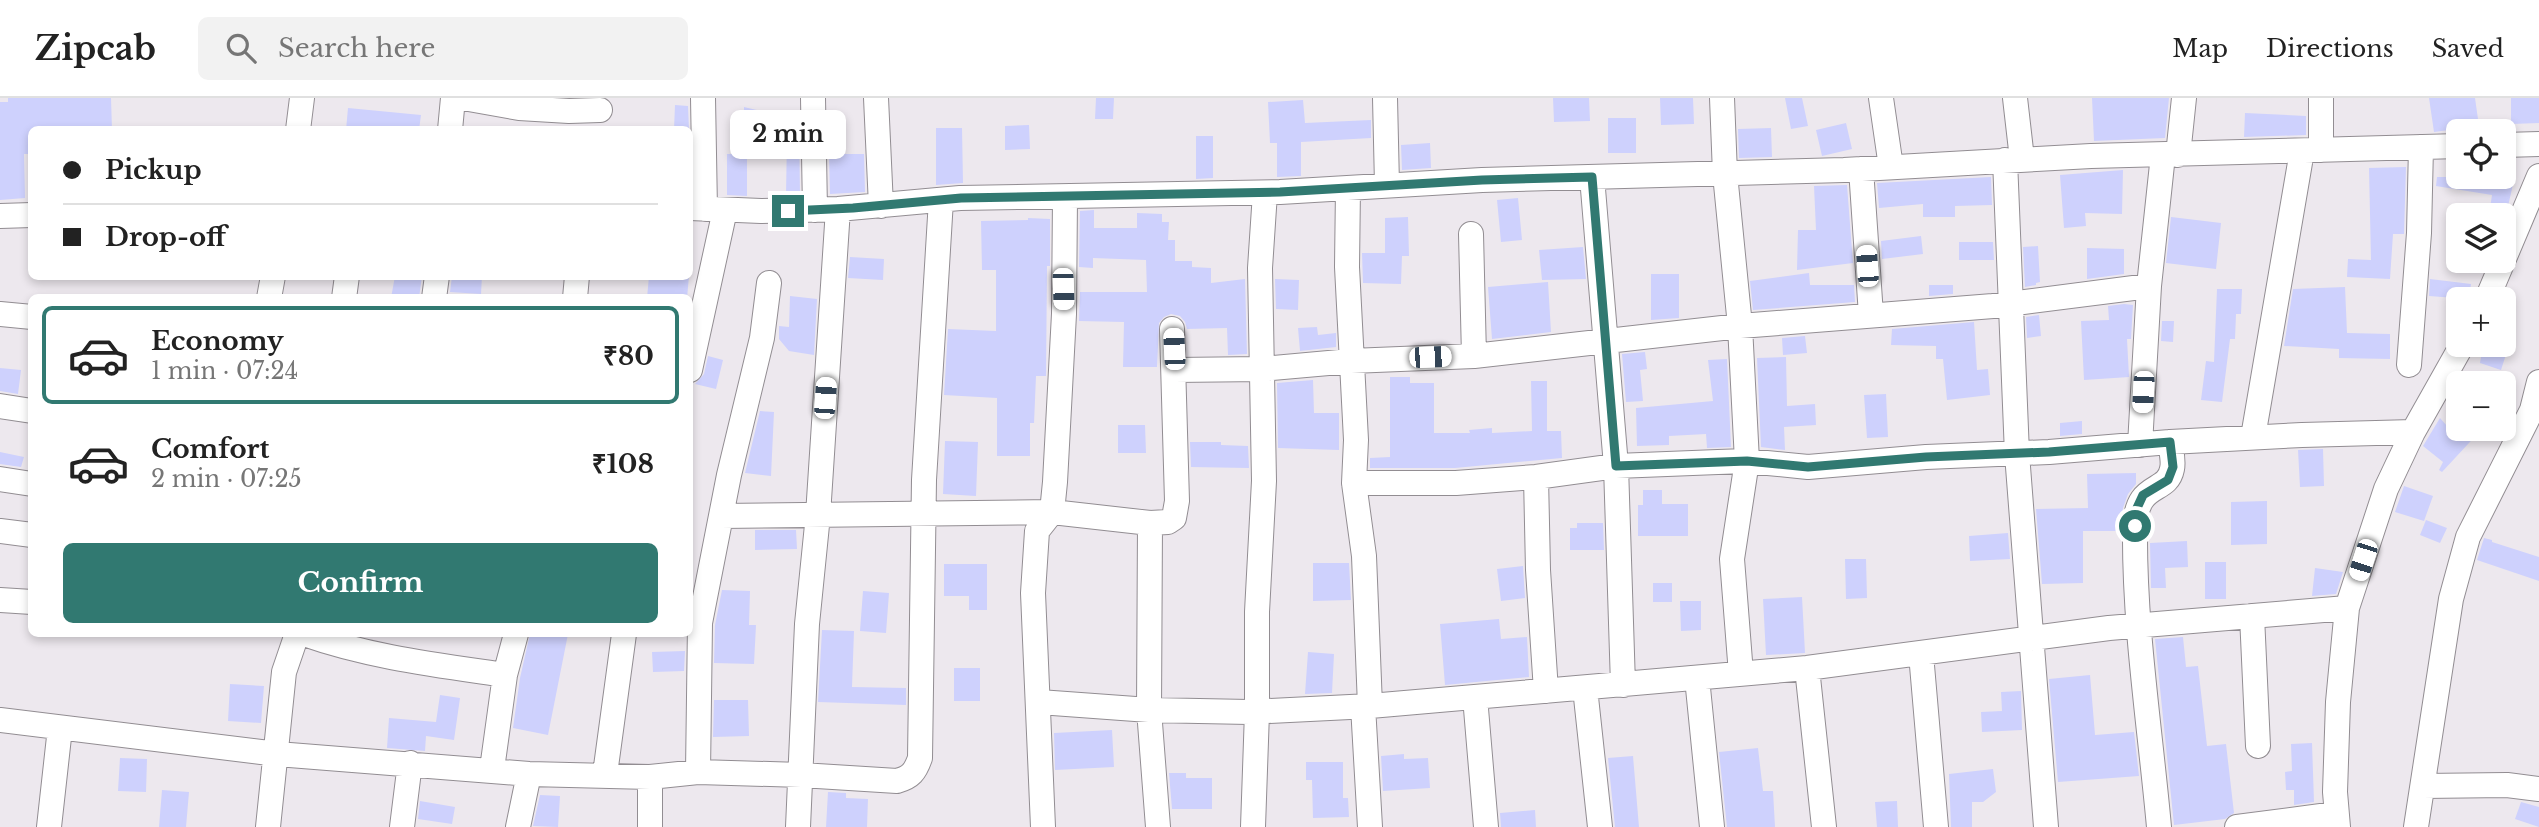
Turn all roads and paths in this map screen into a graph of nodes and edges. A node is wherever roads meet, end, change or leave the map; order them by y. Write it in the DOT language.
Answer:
graph roads {
  1 [pos="302,98"];
  2 [pos="453,98"];
  3 [pos="464,98"];
  4 [pos="703,98"];
  5 [pos="813,98"];
  6 [pos="876,98"];
  7 [pos="1385,98"];
  8 [pos="1722,98"];
  9 [pos="1881,98"];
  10 [pos="2015,98"];
  11 [pos="2183,98"];
  12 [pos="2321,98"];
  13 [pos="600,113"];
  14 [pos="298,126"];
  15 [pos="450,126"];
  16 [pos="2539,144"];
  17 [pos="2516,145"];
  18 [pos="2446,146"];
  19 [pos="2421,147"];
  20 [pos="2311,150"];
  21 [pos="2170,155"];
  22 [pos="2013,159"];
  23 [pos="1891,167"];
  24 [pos="1861,169"];
  25 [pos="1725,174"];
  26 [pos="2539,176"];
  27 [pos="1592,177"];
  28 [pos="1387,185"];
  29 [pos="1348,188"];
  30 [pos="1265,192"];
  31 [pos="1065,197"];
  32 [pos="941,200"];
  33 [pos="881,206"];
  34 [pos="707,209"];
  35 [pos="827,209"];
  36 [pos="28,215"];
  37 [pos="0,216"];
  38 [pos="1471,234"];
  39 [pos="769,283"];
  40 [pos="2149,286"];
  41 [pos="2492,287"];
  42 [pos="2011,304"];
  43 [pos="0,314"];
  44 [pos="1871,315"];
  45 [pos="28,317"];
  46 [pos="1740,326"];
  47 [pos="1172,329"];
  48 [pos="1606,340"];
  49 [pos="693,342"];
  50 [pos="1474,356"];
  51 [pos="2455,357"];
  52 [pos="1352,360"];
  53 [pos="2409,365"];
  54 [pos="1262,369"];
  55 [pos="1175,370"];
  56 [pos="2539,382"];
  57 [pos="0,406"];
  58 [pos="28,410"];
  59 [pos="2413,432"];
  60 [pos="2253,438"];
  61 [pos="2170,442"];
  62 [pos="2140,445"];
  63 [pos="2017,454"];
  64 [pos="1747,461"];
  65 [pos="1616,466"];
  66 [pos="1536,477"];
  67 [pos="0,479"];
  68 [pos="28,483"];
  69 [pos="1354,483"];
  70 [pos="1052,512"];
  71 [pos="924,514"];
  72 [pos="818,515"];
  73 [pos="721,516"];
  74 [pos="1150,523"];
  75 [pos="0,531"];
  76 [pos="28,535"];
  77 [pos="0,600"];
  78 [pos="28,603"];
  79 [pos="2347,608"];
  80 [pos="2252,616"];
  81 [pos="2139,626"];
  82 [pos="296,637"];
  83 [pos="312,637"];
  84 [pos="515,637"];
  85 [pos="624,637"];
  86 [pos="2032,640"];
  87 [pos="1920,654"];
  88 [pos="1807,668"];
  89 [pos="1741,674"];
  90 [pos="505,675"];
  91 [pos="1697,678"];
  92 [pos="1623,685"];
  93 [pos="1585,688"];
  94 [pos="1546,691"];
  95 [pos="1475,697"];
  96 [pos="1039,702"];
  97 [pos="1367,706"];
  98 [pos="1149,710"];
  99 [pos="1257,712"];
  100 [pos="0,720"];
  101 [pos="60,728"];
  102 [pos="2258,747"];
  103 [pos="276,754"];
  104 [pos="410,763"];
  105 [pos="492,769"];
  106 [pos="698,772"];
  107 [pos="529,774"];
  108 [pos="605,774"];
  109 [pos="801,775"];
  110 [pos="650,776"];
  111 [pos="2423,786"];
  112 [pos="2539,789"];
  113 [pos="2337,820"];
  114 [pos="49,827"];
  115 [pos="268,827"];
  116 [pos="402,827"];
  117 [pos="518,827"];
  118 [pos="650,827"];
  119 [pos="798,827"];
  120 [pos="1043,827"];
  121 [pos="1158,827"];
  122 [pos="1253,827"];
  123 [pos="1370,827"];
  124 [pos="1486,827"];
  125 [pos="1600,827"];
  126 [pos="1712,827"];
  127 [pos="1825,827"];
  128 [pos="1936,827"];
  129 [pos="2046,827"];
  130 [pos="2159,827"];
  131 [pos="2237,827"];
  132 [pos="2416,827"];
  1 -- 14 [label="street"];
  2 -- 15 [label="street"];
  3 -- 13 [label="street"];
  4 -- 34 [label="street"];
  5 -- 35 [label="street"];
  6 -- 33 [label="street"];
  7 -- 28 [label="street"];
  8 -- 25 [label="street"];
  9 -- 23 [label="street"];
  10 -- 22 [label="street"];
  11 -- 21 [label="street"];
  12 -- 20 [label="street"];
  16 -- 17 [label="street"];
  18 -- 19 [label="street"];
  19 -- 20 [label="street"];
  19 -- 53 [label="street"];
  20 -- 21 [label="street"];
  20 -- 60 [label="street"];
  21 -- 22 [label="street"];
  21 -- 40 [label="street"];
  22 -- 23 [label="street"];
  22 -- 42 [label="street"];
  23 -- 24 [label="street"];
  24 -- 25 [label="street"];
  24 -- 44 [label="street"];
  25 -- 27 [label="street"];
  25 -- 46 [label="street"];
  26 -- 41 [label="street"];
  27 -- 28 [label="street"];
  27 -- 48 [label="street"];
  28 -- 29 [label="street"];
  29 -- 30 [label="street"];
  29 -- 52 [label="street"];
  30 -- 31 [label="street"];
  30 -- 54 [label="street"];
  31 -- 32 [label="street"];
  31 -- 70 [label="street"];
  32 -- 33 [label="street"];
  32 -- 71 [label="street"];
  33 -- 35 [label="street"];
  34 -- 35 [label="street"];
  34 -- 49 [label="street"];
  35 -- 72 [label="street"];
  36 -- 37 [label="street"];
  38 -- 50 [label="street"];
  39 -- 73 [label="street"];
  40 -- 42 [label="street"];
  40 -- 62 [label="street"];
  42 -- 44 [label="street"];
  42 -- 63 [label="street"];
  43 -- 45 [label="street"];
  44 -- 46 [label="street"];
  46 -- 48 [label="street"];
  46 -- 64 [label="street"];
  47 -- 55 [label="street"];
  48 -- 50 [label="street"];
  48 -- 65 [label="street"];
  50 -- 52 [label="street"];
  51 -- 59 [label="street"];
  52 -- 54 [label="street"];
  52 -- 69 [label="street"];
  54 -- 55 [label="street"];
  54 -- 99 [label="street"];
  55 -- 74 [label="street"];
  56 -- 111 [label="street"];
  57 -- 58 [label="street"];
  59 -- 60 [label="street"];
  59 -- 79 [label="street"];
  60 -- 61 [label="street"];
  61 -- 62 [label="street"];
  61 -- 81 [label="street"];
  62 -- 63 [label="street"];
  63 -- 64 [label="street"];
  63 -- 86 [label="street"];
  64 -- 65 [label="street"];
  64 -- 89 [label="street"];
  65 -- 66 [label="street"];
  65 -- 92 [label="street"];
  66 -- 69 [label="street"];
  66 -- 94 [label="street"];
  67 -- 68 [label="street"];
  69 -- 97 [label="street"];
  70 -- 71 [label="street"];
  70 -- 74 [label="street"];
  70 -- 96 [label="street"];
  71 -- 72 [label="street"];
  71 -- 109 [label="street"];
  72 -- 73 [label="street"];
  72 -- 109 [label="street"];
  73 -- 106 [label="street"];
  74 -- 98 [label="street"];
  75 -- 76 [label="street"];
  77 -- 78 [label="street"];
  79 -- 80 [label="street"];
  79 -- 113 [label="street"];
  80 -- 81 [label="street"];
  80 -- 102 [label="street"];
  81 -- 86 [label="street"];
  81 -- 130 [label="street"];
  82 -- 103 [label="street"];
  83 -- 90 [label="street"];
  84 -- 90 [label="street"];
  85 -- 108 [label="street"];
  86 -- 87 [label="street"];
  86 -- 129 [label="street"];
  87 -- 88 [label="street"];
  87 -- 128 [label="street"];
  88 -- 89 [label="street"];
  88 -- 127 [label="street"];
  89 -- 91 [label="street"];
  90 -- 105 [label="street"];
  91 -- 92 [label="street"];
  91 -- 126 [label="street"];
  92 -- 93 [label="street"];
  93 -- 94 [label="street"];
  93 -- 125 [label="street"];
  94 -- 95 [label="street"];
  95 -- 97 [label="street"];
  95 -- 124 [label="street"];
  96 -- 98 [label="street"];
  96 -- 120 [label="street"];
  97 -- 99 [label="street"];
  97 -- 123 [label="street"];
  98 -- 99 [label="street"];
  98 -- 121 [label="street"];
  99 -- 122 [label="street"];
  100 -- 101 [label="street"];
  101 -- 103 [label="street"];
  101 -- 114 [label="street"];
  103 -- 104 [label="street"];
  103 -- 115 [label="street"];
  104 -- 105 [label="street"];
  104 -- 116 [label="street"];
  105 -- 107 [label="street"];
  106 -- 109 [label="street"];
  106 -- 110 [label="street"];
  107 -- 108 [label="street"];
  107 -- 117 [label="street"];
  108 -- 110 [label="street"];
  109 -- 119 [label="street"];
  110 -- 118 [label="street"];
  111 -- 112 [label="street"];
  111 -- 132 [label="street"];
  113 -- 131 [label="street"];
}
